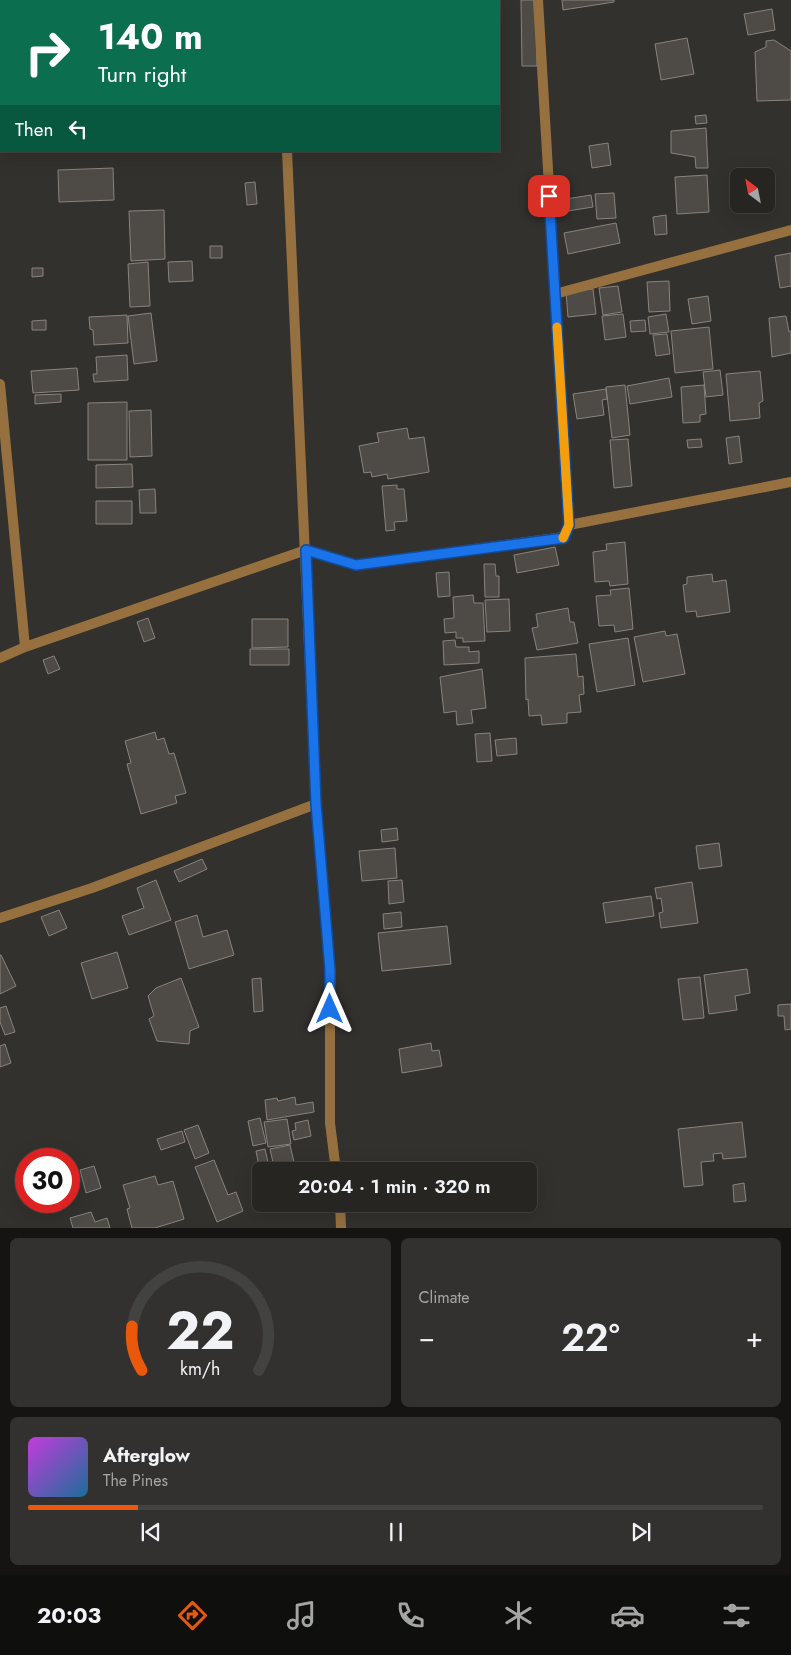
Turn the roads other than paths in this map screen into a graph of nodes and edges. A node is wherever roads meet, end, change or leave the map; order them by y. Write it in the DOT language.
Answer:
graph roads {
  1 [pos="538,0"];
  2 [pos="287,152"];
  3 [pos="791,230"];
  4 [pos="555,294"];
  5 [pos="0,384"];
  6 [pos="791,482"];
  7 [pos="569,525"];
  8 [pos="306,550"];
  9 [pos="24,647"];
  10 [pos="0,658"];
  11 [pos="316,804"];
  12 [pos="0,918"];
  13 [pos="335,1162"];
  14 [pos="340,1212"];
  15 [pos="341,1228"];
  1 -- 4 [label="street"];
  2 -- 8 [label="street"];
  3 -- 4 [label="street"];
  4 -- 7 [label="street"];
  5 -- 9 [label="street"];
  6 -- 7 [label="street"];
  7 -- 8 [label="street"];
  8 -- 9 [label="street"];
  8 -- 11 [label="street"];
  9 -- 10 [label="street"];
  11 -- 12 [label="street"];
  11 -- 13 [label="street"];
  14 -- 15 [label="street"];
}
